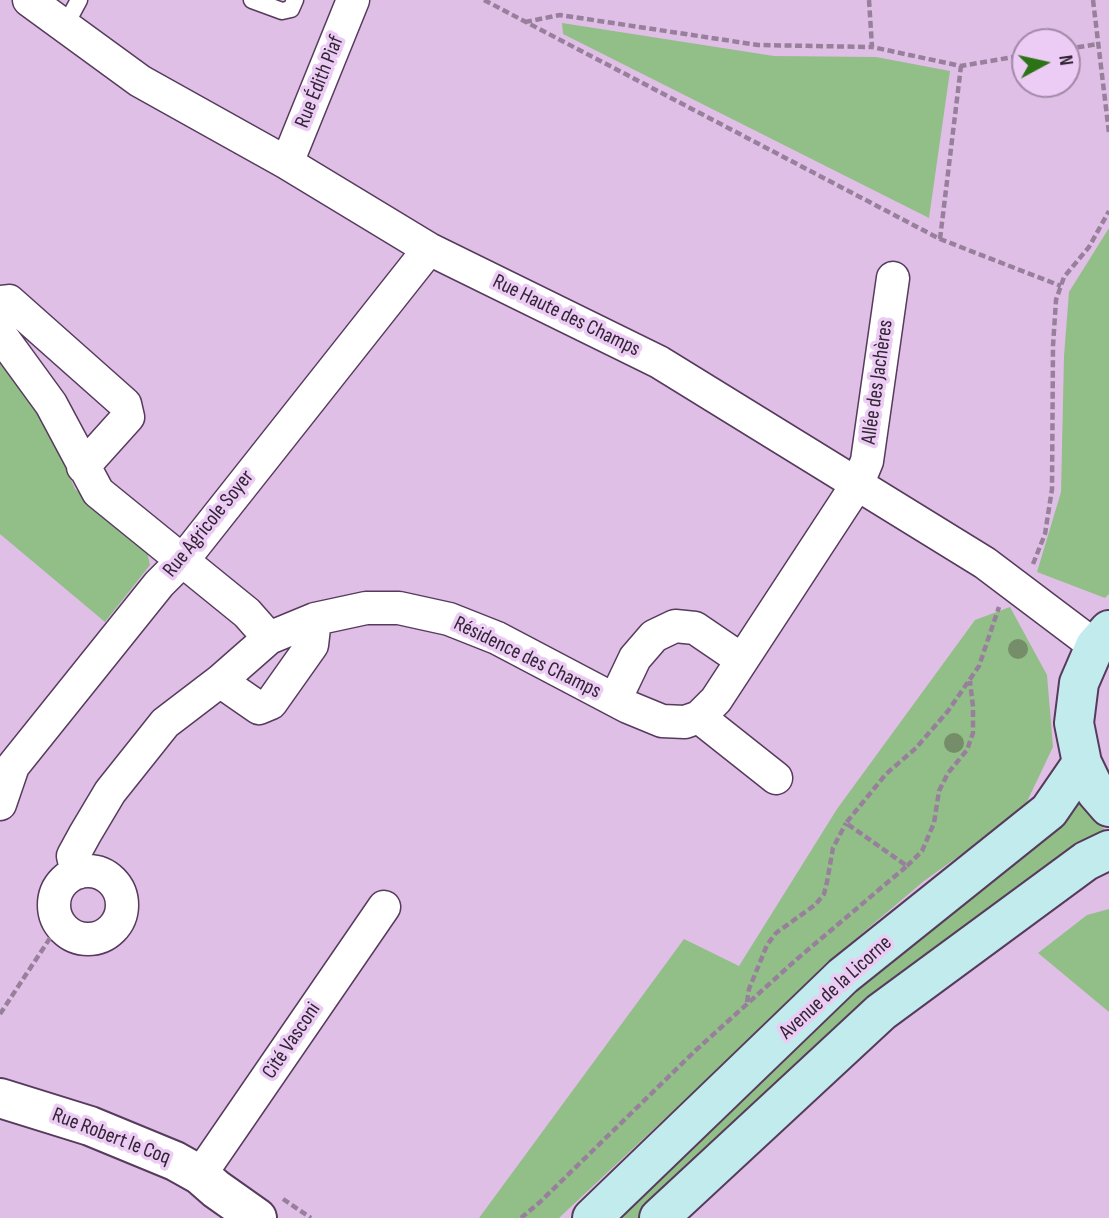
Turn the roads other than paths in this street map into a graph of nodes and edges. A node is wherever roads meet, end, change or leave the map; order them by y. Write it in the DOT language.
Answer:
graph roads {
  1 [pos="29,0"];
  2 [pos="252,0"];
  3 [pos="295,0"];
  4 [pos="353,0"];
  5 [pos="72,13"];
  6 [pos="287,163"];
  7 [pos="429,249"];
  8 [pos="893,278"];
  9 [pos="0,304"];
  10 [pos="0,334"];
  11 [pos="83,467"];
  12 [pos="858,483"];
  13 [pos="183,560"];
  14 [pos="315,619"];
  15 [pos="269,638"];
  16 [pos="1102,638"];
  17 [pos="742,660"];
  18 [pos="220,681"];
  19 [pos="615,700"];
  20 [pos="699,717"];
  21 [pos="1082,763"];
  22 [pos="776,778"];
  23 [pos="0,804"];
  24 [pos="1109,807"];
  25 [pos="1109,850"];
  26 [pos="77,873"];
  27 [pos="384,907"];
  28 [pos="0,1098"];
  29 [pos="217,1194"];
  30 [pos="257,1218"];
  31 [pos="592,1218"];
  32 [pos="659,1218"];
  1 -- 5 [label="street, Rue Haute des Champs"];
  2 -- 3 [label="lane"];
  4 -- 6 [label="street, Rue Édith Piaf"];
  5 -- 6 [label="street, Rue Haute des Champs"];
  6 -- 7 [label="street, Rue Haute des Champs"];
  7 -- 12 [label="street, Rue Haute des Champs"];
  7 -- 13 [label="street, Rue Agricole Soyer"];
  8 -- 12 [label="street, Allée des Jachères"];
  9 -- 11 [label="street"];
  10 -- 11 [label="street"];
  11 -- 13 [label="street"];
  12 -- 16 [label="street, Rue Haute des Champs"];
  12 -- 17 [label="street"];
  13 -- 15 [label="street"];
  13 -- 23 [label="street, Rue Agricole Soyer"];
  14 -- 15 [label="street, Résidence des Champs"];
  14 -- 18 [label="street"];
  14 -- 19 [label="street, Résidence des Champs"];
  15 -- 18 [label="street, Résidence des Champs"];
  16 -- 21 [label="main road"];
  17 -- 19 [label="street, Résidence des Champs"];
  17 -- 20 [label="street"];
  18 -- 26 [label="street, Résidence des Champs"];
  19 -- 20 [label="street, Résidence des Champs"];
  20 -- 22 [label="street"];
  21 -- 24 [label="main road"];
  21 -- 31 [label="main road, Avenue de la Licorne"];
  25 -- 32 [label="main road"];
  26 -- 26 [label="street"];
  27 -- 29 [label="street, Cité Vasconi"];
  28 -- 29 [label="street, Rue Robert le Coq"];
  29 -- 30 [label="street, Rue Robert le Coq"];
}
